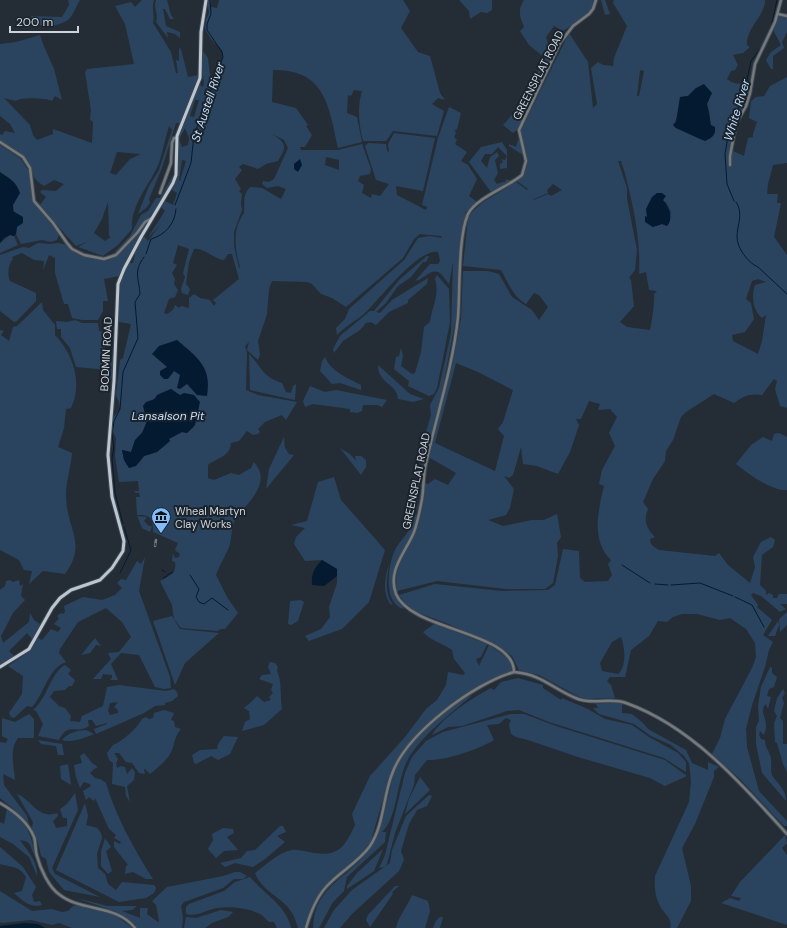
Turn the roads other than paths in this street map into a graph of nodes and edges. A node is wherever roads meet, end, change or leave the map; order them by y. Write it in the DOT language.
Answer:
graph roads {
  1 [pos="206,0"];
  2 [pos="596,0"];
  3 [pos="781,0"];
  4 [pos="778,14"];
  5 [pos="787,16"];
  6 [pos="177,138"];
  7 [pos="0,142"];
  8 [pos="730,165"];
  9 [pos="160,193"];
  10 [pos="152,218"];
  11 [pos="0,667"];
  12 [pos="514,672"];
  13 [pos="0,803"];
  14 [pos="787,834"];
  15 [pos="135,928"];
  16 [pos="306,928"];
  1 -- 6 [label="main road, BODMIN ROAD"];
  2 -- 12 [label="street, GREENSPLAT ROAD"];
  3 -- 4 [label="street"];
  4 -- 5 [label="street"];
  4 -- 8 [label="street"];
  6 -- 9 [label="street"];
  6 -- 10 [label="main road, BODMIN ROAD"];
  7 -- 10 [label="street"];
  10 -- 11 [label="main road, BODMIN ROAD"];
  12 -- 14 [label="street"];
  12 -- 16 [label="street"];
  13 -- 15 [label="street"];
}
